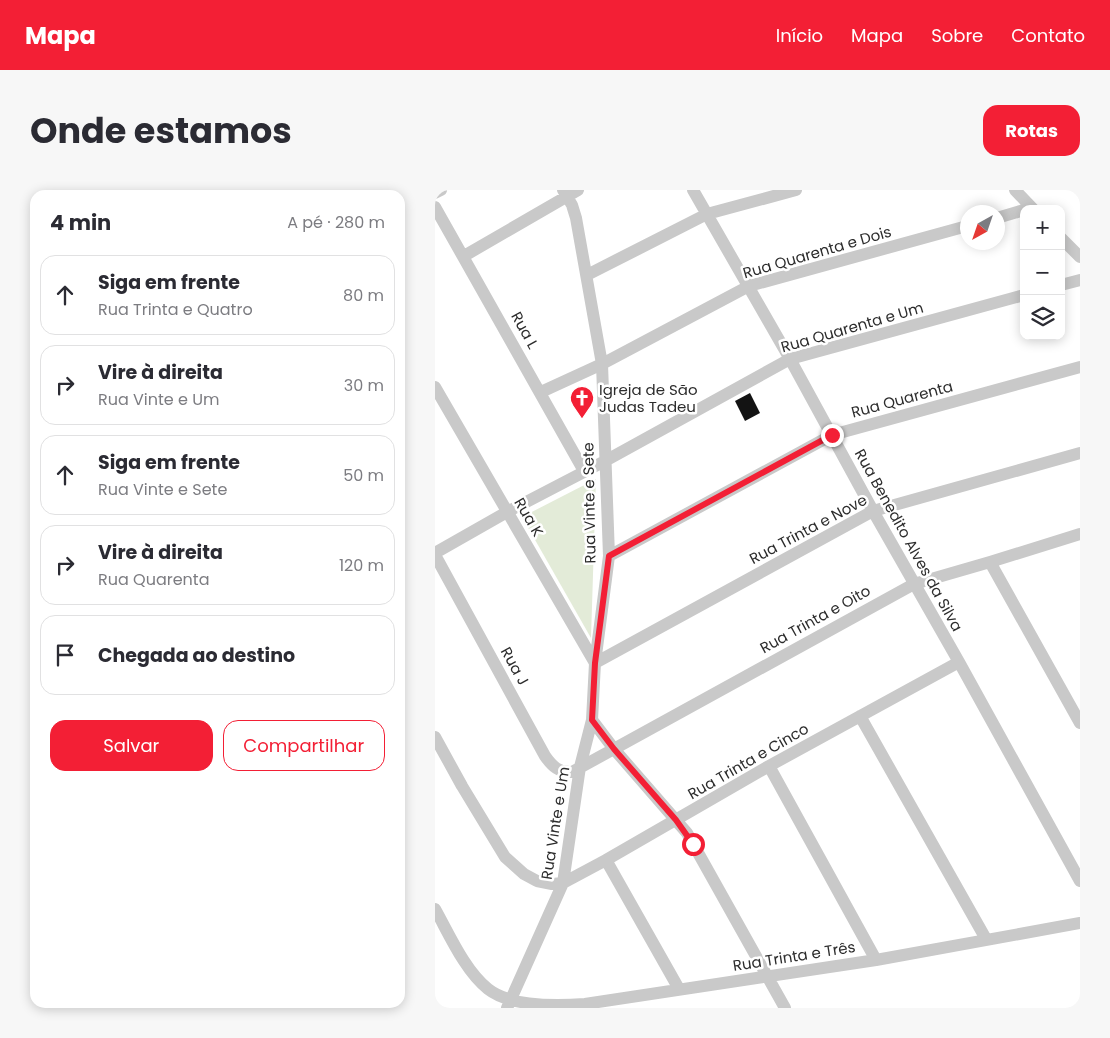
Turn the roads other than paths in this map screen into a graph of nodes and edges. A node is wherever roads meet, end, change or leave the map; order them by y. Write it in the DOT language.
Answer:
graph roads {
  1 [pos="441,190"];
  2 [pos="693,190"];
  3 [pos="796,190"];
  4 [pos="1015,190"];
  5 [pos="570,192"];
  6 [pos="435,193"];
  7 [pos="1027,205"];
  8 [pos="435,207"];
  9 [pos="1020,212"];
  10 [pos="707,214"];
  11 [pos="1005,216"];
  12 [pos="960,228"];
  13 [pos="1065,242"];
  14 [pos="464,256"];
  15 [pos="1080,258"];
  16 [pos="587,275"];
  17 [pos="1080,280"];
  18 [pos="1065,284"];
  19 [pos="749,286"];
  20 [pos="1020,296"];
  21 [pos="790,359"];
  22 [pos="602,364"];
  23 [pos="1080,367"];
  24 [pos="435,387"];
  25 [pos="541,392"];
  26 [pos="832,435"];
  27 [pos="1080,452"];
  28 [pos="605,461"];
  29 [pos="584,471"];
  30 [pos="873,511"];
  31 [pos="507,512"];
  32 [pos="1080,534"];
  33 [pos="435,554"];
  34 [pos="609,556"];
  35 [pos="990,562"];
  36 [pos="914,584"];
  37 [pos="959,662"];
  38 [pos="595,663"];
  39 [pos="860,716"];
  40 [pos="592,720"];
  41 [pos="1080,723"];
  42 [pos="435,737"];
  43 [pos="614,749"];
  44 [pos="769,766"];
  45 [pos="580,767"];
  46 [pos="676,820"];
  47 [pos="606,860"];
  48 [pos="1080,880"];
  49 [pos="563,883"];
  50 [pos="435,909"];
  51 [pos="438,921"];
  52 [pos="1080,923"];
  53 [pos="986,939"];
  54 [pos="876,960"];
  55 [pos="767,977"];
  56 [pos="679,989"];
  57 [pos="509,1004"];
  58 [pos="785,1008"];
  1 -- 6 [label="street"];
  2 -- 10 [label="street, Rua Benedito Alves da Silva"];
  3 -- 10 [label="street"];
  4 -- 7 [label="street"];
  5 -- 14 [label="street"];
  5 -- 16 [label="street, Rua Vinte e Sete"];
  8 -- 14 [label="street, Rua L"];
  9 -- 11 [label="street"];
  10 -- 16 [label="street"];
  10 -- 19 [label="street, Rua Benedito Alves da Silva"];
  12 -- 19 [label="street, Rua Quarenta e Dois"];
  13 -- 15 [label="street"];
  14 -- 25 [label="street, Rua L"];
  16 -- 22 [label="street, Rua Vinte e Sete"];
  17 -- 18 [label="street"];
  19 -- 21 [label="street, Rua Benedito Alves da Silva"];
  19 -- 22 [label="street, Rua Quarenta e Dois"];
  20 -- 21 [label="street, Rua Quarenta e Um"];
  21 -- 26 [label="street, Rua Benedito Alves da Silva"];
  21 -- 28 [label="street, Rua Quarenta e Um"];
  22 -- 25 [label="street, Rua Quarenta e Dois"];
  22 -- 28 [label="street, Rua Vinte e Sete"];
  23 -- 26 [label="street, Rua Quarenta"];
  24 -- 31 [label="street, Rua K"];
  25 -- 29 [label="street, Rua L"];
  26 -- 30 [label="street, Rua Benedito Alves da Silva"];
  26 -- 34 [label="street, Rua Quarenta"];
  27 -- 30 [label="street, Rua Trinta e Nove"];
  28 -- 29 [label="street, Rua Quarenta e Um"];
  28 -- 34 [label="street, Rua Vinte e Sete"];
  29 -- 31 [label="street, Rua Quarenta e Um"];
  30 -- 36 [label="street, Rua Benedito Alves da Silva"];
  30 -- 38 [label="street, Rua Trinta e Nove"];
  31 -- 33 [label="street, Rua Quarenta e Um"];
  31 -- 38 [label="street, Rua K"];
  32 -- 35 [label="street, Rua Trinta e Oito"];
  33 -- 45 [label="street, Rua J"];
  34 -- 38 [label="street, Rua Vinte e Sete"];
  35 -- 36 [label="street, Rua Trinta e Oito"];
  35 -- 41 [label="street"];
  36 -- 37 [label="street, Rua Benedito Alves da Silva"];
  36 -- 43 [label="street, Rua Trinta e Oito"];
  37 -- 39 [label="street, Rua Trinta e Cinco"];
  37 -- 48 [label="street, Rua Benedito Alves da Silva"];
  38 -- 40 [label="street, Rua Vinte e Um"];
  39 -- 44 [label="street, Rua Trinta e Cinco"];
  39 -- 53 [label="street"];
  40 -- 43 [label="street"];
  40 -- 45 [label="street, Rua Vinte e Um"];
  42 -- 49 [label="street"];
  43 -- 45 [label="street, Rua Trinta e Oito"];
  43 -- 46 [label="street"];
  44 -- 46 [label="street, Rua Trinta e Cinco"];
  44 -- 54 [label="street"];
  45 -- 49 [label="street, Rua Vinte e Um"];
  46 -- 47 [label="street, Rua Trinta e Cinco"];
  46 -- 55 [label="street"];
  47 -- 49 [label="street, Rua Trinta e Cinco"];
  47 -- 56 [label="street"];
  49 -- 57 [label="street, Rua Vinte e Um"];
  50 -- 51 [label="street, Rua Trinta e Três"];
  51 -- 57 [label="street, Rua Trinta e Três"];
  52 -- 53 [label="street, Rua Trinta e Três"];
  53 -- 54 [label="street, Rua Trinta e Três"];
  54 -- 55 [label="street, Rua Trinta e Três"];
  55 -- 56 [label="street, Rua Trinta e Três"];
  55 -- 58 [label="street"];
  56 -- 57 [label="street, Rua Trinta e Três"];
}
